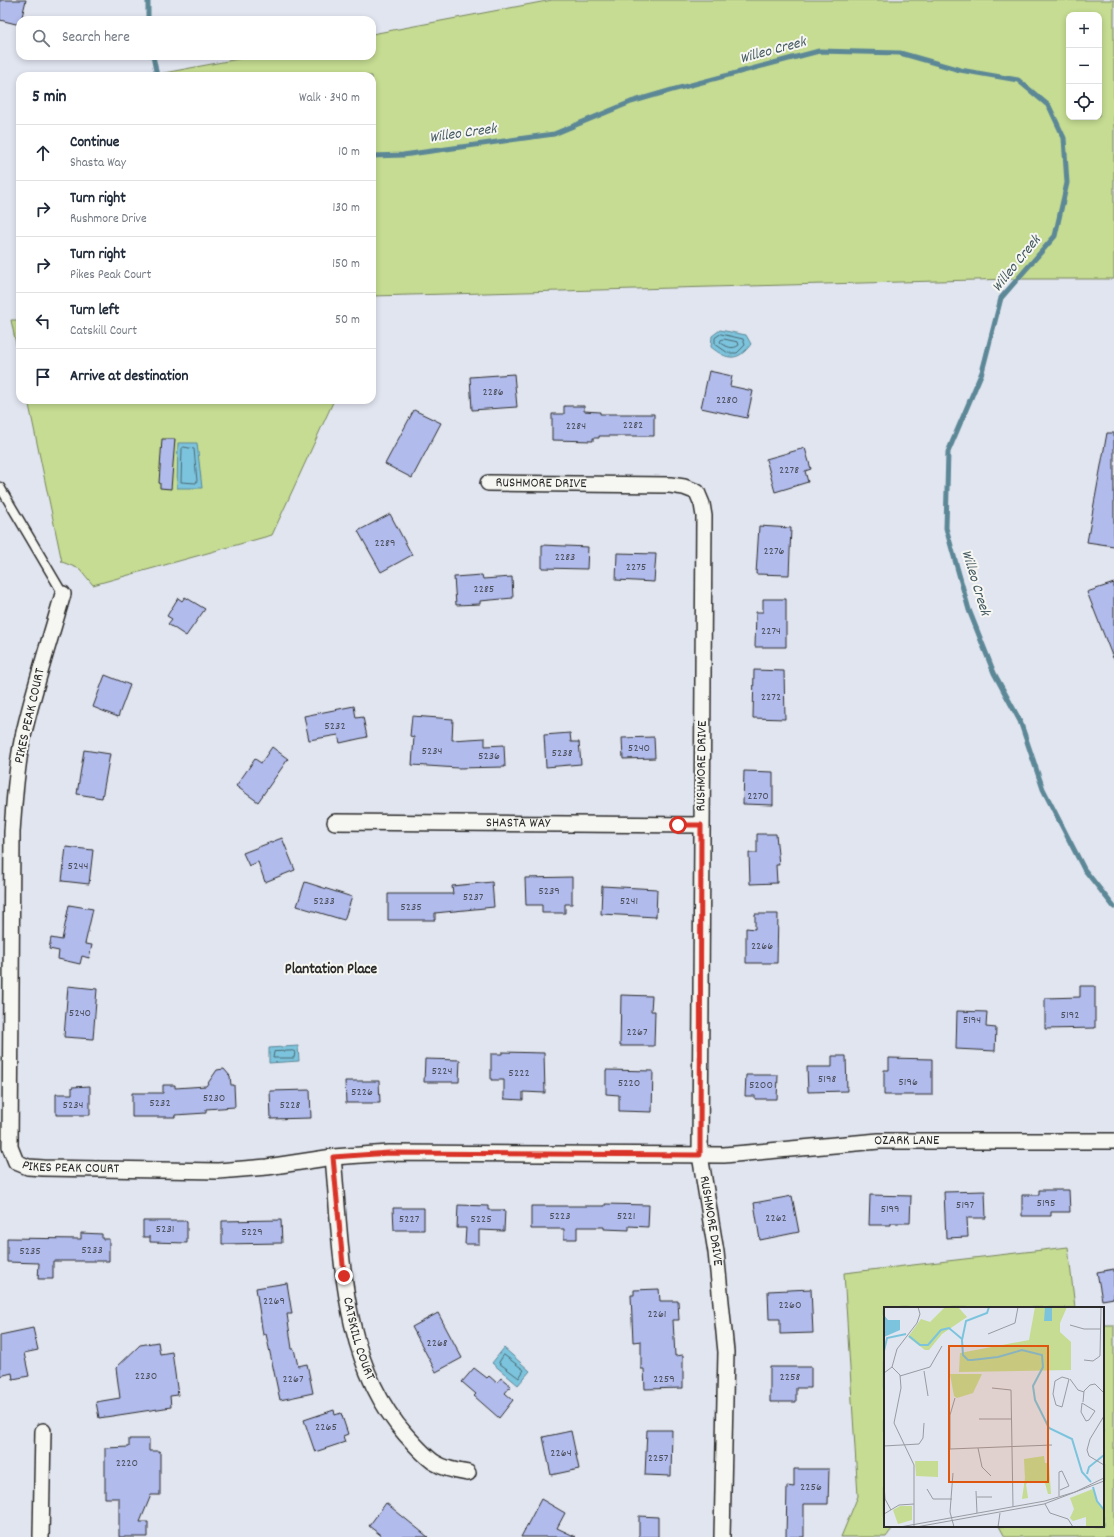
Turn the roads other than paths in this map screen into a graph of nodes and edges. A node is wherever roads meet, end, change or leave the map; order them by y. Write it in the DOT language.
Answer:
graph roads {
  1 [pos="488,483"];
  2 [pos="0,487"];
  3 [pos="63,594"];
  4 [pos="335,822"];
  5 [pos="701,825"];
  6 [pos="1114,1142"];
  7 [pos="700,1155"];
  8 [pos="333,1157"];
  9 [pos="43,1431"];
  10 [pos="468,1473"];
  11 [pos="40,1537"];
  12 [pos="722,1537"];
  1 -- 5 [label="street, RUSHMORE DRIVE"];
  2 -- 3 [label="lane"];
  3 -- 8 [label="street, PIKES PEAK COURT"];
  4 -- 5 [label="street, SHASTA WAY"];
  5 -- 7 [label="street, RUSHMORE DRIVE"];
  6 -- 7 [label="street, OZARK LANE"];
  7 -- 8 [label="street, PIKES PEAK COURT"];
  7 -- 12 [label="street, RUSHMORE DRIVE"];
  8 -- 10 [label="street, CATSKILL COURT"];
  9 -- 11 [label="street"];
}
